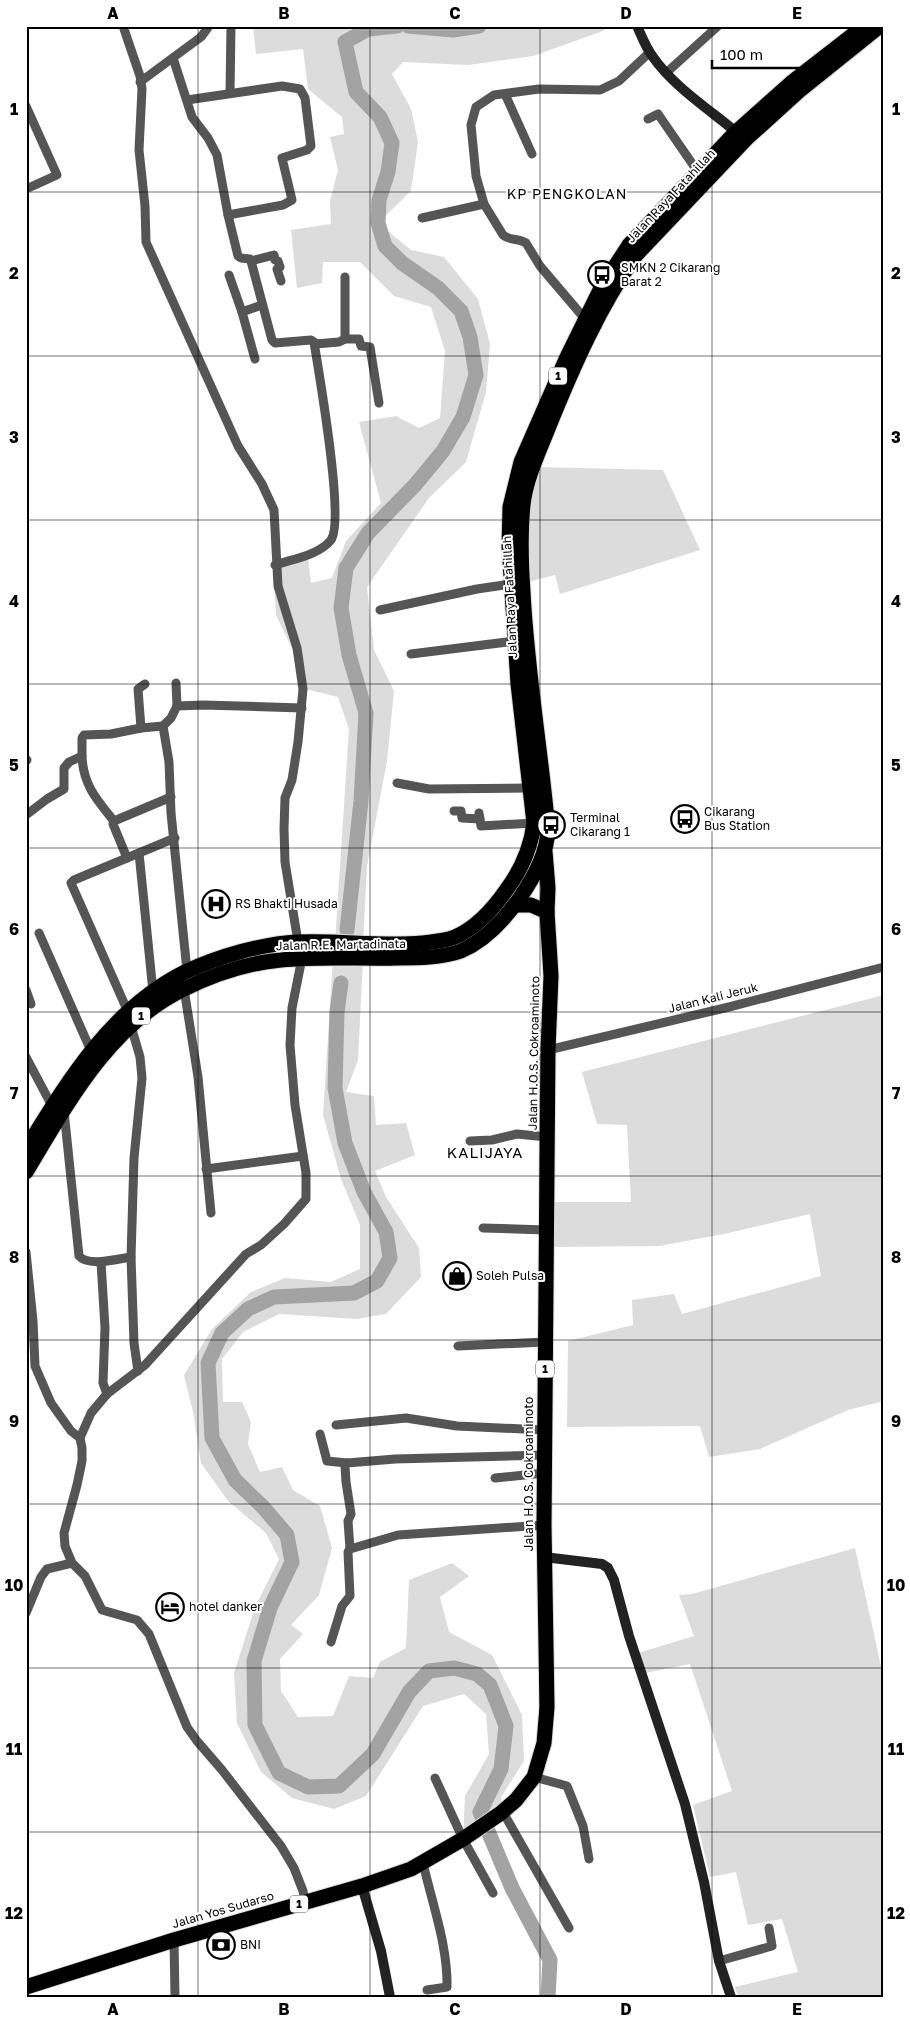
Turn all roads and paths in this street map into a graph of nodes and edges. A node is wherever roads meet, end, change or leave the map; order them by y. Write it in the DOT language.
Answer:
graph roads {
  1 [pos="123,26"];
  2 [pos="209,26"];
  3 [pos="231,26"];
  4 [pos="637,26"];
  5 [pos="718,26"];
  6 [pos="863,26"];
  7 [pos="880,26"];
  8 [pos="650,52"];
  9 [pos="173,58"];
  10 [pos="666,72"];
  11 [pos="140,82"];
  12 [pos="230,93"];
  13 [pos="505,94"];
  14 [pos="187,100"];
  15 [pos="26,106"];
  16 [pos="648,119"];
  17 [pos="736,132"];
  18 [pos="532,154"];
  19 [pos="698,172"];
  20 [pos="26,189"];
  21 [pos="484,204"];
  22 [pos="228,215"];
  23 [pos="422,218"];
  24 [pos="251,261"];
  25 [pos="229,276"];
  26 [pos="345,277"];
  27 [pos="281,281"];
  28 [pos="262,305"];
  29 [pos="242,312"];
  30 [pos="585,319"];
  31 [pos="345,339"];
  32 [pos="314,344"];
  33 [pos="255,359"];
  34 [pos="379,403"];
  35 [pos="276,565"];
  36 [pos="511,584"];
  37 [pos="380,610"];
  38 [pos="515,641"];
  39 [pos="411,654"];
  40 [pos="176,683"];
  41 [pos="145,684"];
  42 [pos="177,706"];
  43 [pos="302,708"];
  44 [pos="163,726"];
  45 [pos="141,728"];
  46 [pos="82,756"];
  47 [pos="398,782"];
  48 [pos="530,788"];
  49 [pos="171,797"];
  50 [pos="454,811"];
  51 [pos="26,814"];
  52 [pos="114,821"];
  53 [pos="533,829"];
  54 [pos="175,838"];
  55 [pos="545,848"];
  56 [pos="139,853"];
  57 [pos="127,858"];
  58 [pos="515,905"];
  59 [pos="547,912"];
  60 [pos="39,933"];
  61 [pos="298,942"];
  62 [pos="384,951"];
  63 [pos="408,951"];
  64 [pos="302,958"];
  65 [pos="884,967"];
  66 [pos="188,971"];
  67 [pos="184,988"];
  68 [pos="26,990"];
  69 [pos="153,992"];
  70 [pos="31,1004"];
  71 [pos="129,1019"];
  72 [pos="548,1050"];
  73 [pos="91,1051"];
  74 [pos="26,1057"];
  75 [pos="58,1108"];
  76 [pos="547,1137"];
  77 [pos="470,1141"];
  78 [pos="26,1149"];
  79 [pos="303,1156"];
  80 [pos="206,1169"];
  81 [pos="26,1172"];
  82 [pos="211,1213"];
  83 [pos="483,1228"];
  84 [pos="546,1230"];
  85 [pos="26,1252"];
  86 [pos="131,1257"];
  87 [pos="101,1262"];
  88 [pos="545,1342"];
  89 [pos="458,1346"];
  90 [pos="138,1372"];
  91 [pos="107,1394"];
  92 [pos="336,1425"];
  93 [pos="544,1430"];
  94 [pos="320,1434"];
  95 [pos="80,1438"];
  96 [pos="544,1455"];
  97 [pos="347,1463"];
  98 [pos="544,1473"];
  99 [pos="495,1478"];
  100 [pos="544,1525"];
  101 [pos="350,1548"];
  102 [pos="544,1556"];
  103 [pos="72,1563"];
  104 [pos="26,1613"];
  105 [pos="331,1642"];
  106 [pos="534,1777"];
  107 [pos="435,1778"];
  108 [pos="502,1812"];
  109 [pos="464,1838"];
  110 [pos="589,1860"];
  111 [pos="423,1863"];
  112 [pos="362,1886"];
  113 [pos="493,1893"];
  114 [pos="305,1902"];
  115 [pos="569,1928"];
  116 [pos="770,1928"];
  117 [pos="174,1940"];
  118 [pos="719,1961"];
  119 [pos="26,1986"];
  120 [pos="447,1987"];
  121 [pos="427,1990"];
  122 [pos="175,1997"];
  123 [pos="390,1997"];
  124 [pos="447,1997"];
  125 [pos="730,1997"];
  1 -- 11 [label="street"];
  2 -- 9 [label="street"];
  3 -- 12 [label="street"];
  4 -- 8 [label="street"];
  5 -- 10 [label="street"];
  6 -- 17 [label="highway, Jalan Raya Fatahillah / 1"];
  7 -- 55 [label="highway, Jalan Raya Fatahillah / 1"];
  8 -- 10 [label="street"];
  8 -- 13 [label="street"];
  9 -- 11 [label="street"];
  9 -- 14 [label="street"];
  10 -- 17 [label="street"];
  11 -- 35 [label="street"];
  12 -- 14 [label="street"];
  12 -- 22 [label="street"];
  13 -- 18 [label="street"];
  13 -- 21 [label="street"];
  14 -- 22 [label="street"];
  15 -- 20 [label="street"];
  16 -- 19 [label="street"];
  17 -- 19 [label="highway, Jalan Raya Fatahillah / 1"];
  19 -- 30 [label="highway, Jalan Raya Fatahillah / 1"];
  21 -- 23 [label="street"];
  21 -- 30 [label="street"];
  22 -- 24 [label="street"];
  24 -- 27 [label="street"];
  24 -- 28 [label="street"];
  25 -- 29 [label="street"];
  26 -- 31 [label="street"];
  28 -- 29 [label="street"];
  28 -- 32 [label="street"];
  29 -- 33 [label="street"];
  30 -- 36 [label="highway, Jalan Raya Fatahillah / 1"];
  31 -- 32 [label="street"];
  31 -- 34 [label="street"];
  32 -- 35 [label="street"];
  35 -- 43 [label="street"];
  36 -- 37 [label="street"];
  36 -- 38 [label="highway, Jalan Raya Fatahillah / 1"];
  38 -- 39 [label="street"];
  38 -- 48 [label="highway, Jalan Raya Fatahillah / 1"];
  40 -- 42 [label="street"];
  41 -- 45 [label="street"];
  42 -- 43 [label="street"];
  42 -- 44 [label="street"];
  43 -- 61 [label="street"];
  44 -- 45 [label="street"];
  44 -- 49 [label="street"];
  45 -- 46 [label="street"];
  46 -- 51 [label="street"];
  46 -- 52 [label="street"];
  47 -- 48 [label="street"];
  48 -- 53 [label="highway, Jalan Raya Fatahillah / 1"];
  49 -- 52 [label="street"];
  49 -- 54 [label="street"];
  50 -- 53 [label="street"];
  52 -- 57 [label="street"];
  53 -- 63 [label="highway, Jalan R.E. Martadinata / 1"];
  54 -- 56 [label="street"];
  54 -- 66 [label="street"];
  55 -- 58 [label="highway, Jalan R.E. Martadinata / 1"];
  55 -- 59 [label="highway, Jalan H.O.S. Cokroaminoto / 1"];
  56 -- 57 [label="street"];
  56 -- 69 [label="street"];
  57 -- 71 [label="street"];
  58 -- 59 [label="highway"];
  58 -- 63 [label="highway, Jalan R.E. Martadinata / 1"];
  59 -- 72 [label="highway, Jalan H.O.S. Cokroaminoto / 1"];
  60 -- 73 [label="street"];
  61 -- 62 [label="highway, Jalan R.E. Martadinata / 1"];
  61 -- 66 [label="highway, Jalan R.E. Martadinata / 1"];
  62 -- 63 [label="highway, Jalan R.E. Martadinata / 1"];
  62 -- 64 [label="highway, Jalan R.E. Martadinata / 1"];
  64 -- 67 [label="highway, Jalan R.E. Martadinata / 1"];
  64 -- 79 [label="street"];
  65 -- 72 [label="street, Jalan Kali Jeruk"];
  66 -- 69 [label="highway, Jalan R.E. Martadinata / 1"];
  67 -- 71 [label="highway, Jalan R.E. Martadinata / 1"];
  67 -- 80 [label="street"];
  68 -- 70 [label="street"];
  69 -- 71 [label="highway, Jalan R.E. Martadinata / 1"];
  71 -- 73 [label="highway, Jalan R.E. Martadinata / 1"];
  71 -- 75 [label="highway, Jalan R.E. Martadinata / 1"];
  71 -- 86 [label="street"];
  72 -- 76 [label="highway, Jalan H.O.S. Cokroaminoto / 1"];
  73 -- 75 [label="highway, Jalan R.E. Martadinata / 1"];
  74 -- 75 [label="street"];
  75 -- 78 [label="highway, Jalan R.E. Martadinata / 1"];
  75 -- 81 [label="highway, Jalan R.E. Martadinata / 1"];
  75 -- 87 [label="street"];
  76 -- 77 [label="street"];
  76 -- 84 [label="highway, Jalan H.O.S. Cokroaminoto / 1"];
  79 -- 80 [label="street"];
  79 -- 90 [label="street"];
  80 -- 82 [label="street"];
  83 -- 84 [label="street"];
  84 -- 88 [label="highway, Jalan H.O.S. Cokroaminoto / 1"];
  85 -- 95 [label="street"];
  86 -- 87 [label="street"];
  86 -- 90 [label="street"];
  87 -- 91 [label="street"];
  88 -- 89 [label="street"];
  88 -- 93 [label="highway, Jalan H.O.S. Cokroaminoto / 1"];
  90 -- 91 [label="street"];
  91 -- 95 [label="street"];
  92 -- 93 [label="street"];
  93 -- 96 [label="highway, Jalan H.O.S. Cokroaminoto / 1"];
  94 -- 97 [label="street"];
  95 -- 103 [label="street"];
  96 -- 97 [label="street"];
  96 -- 98 [label="highway, Jalan H.O.S. Cokroaminoto / 1"];
  97 -- 101 [label="street"];
  98 -- 99 [label="street"];
  98 -- 100 [label="highway, Jalan H.O.S. Cokroaminoto / 1"];
  100 -- 101 [label="street"];
  100 -- 102 [label="highway, Jalan H.O.S. Cokroaminoto / 1"];
  101 -- 105 [label="street"];
  102 -- 106 [label="highway, Jalan H.O.S. Cokroaminoto / 1"];
  102 -- 118 [label="street"];
  103 -- 104 [label="street"];
  103 -- 114 [label="street"];
  106 -- 108 [label="highway, Jalan H.O.S. Cokroaminoto / 1"];
  106 -- 110 [label="street"];
  107 -- 109 [label="street"];
  108 -- 109 [label="highway, Jalan Yos Sudarso / 1"];
  108 -- 115 [label="street"];
  109 -- 111 [label="highway, Jalan Yos Sudarso / 1"];
  109 -- 113 [label="street"];
  111 -- 112 [label="highway, Jalan Yos Sudarso / 1"];
  111 -- 120 [label="street"];
  112 -- 114 [label="highway, Jalan Yos Sudarso / 1"];
  112 -- 123 [label="street"];
  114 -- 117 [label="highway, Jalan Yos Sudarso / 1"];
  116 -- 118 [label="street"];
  117 -- 119 [label="highway, Jalan Yos Sudarso / 1"];
  117 -- 122 [label="street"];
  118 -- 125 [label="street"];
  120 -- 121 [label="street"];
  120 -- 124 [label="street"];
}
